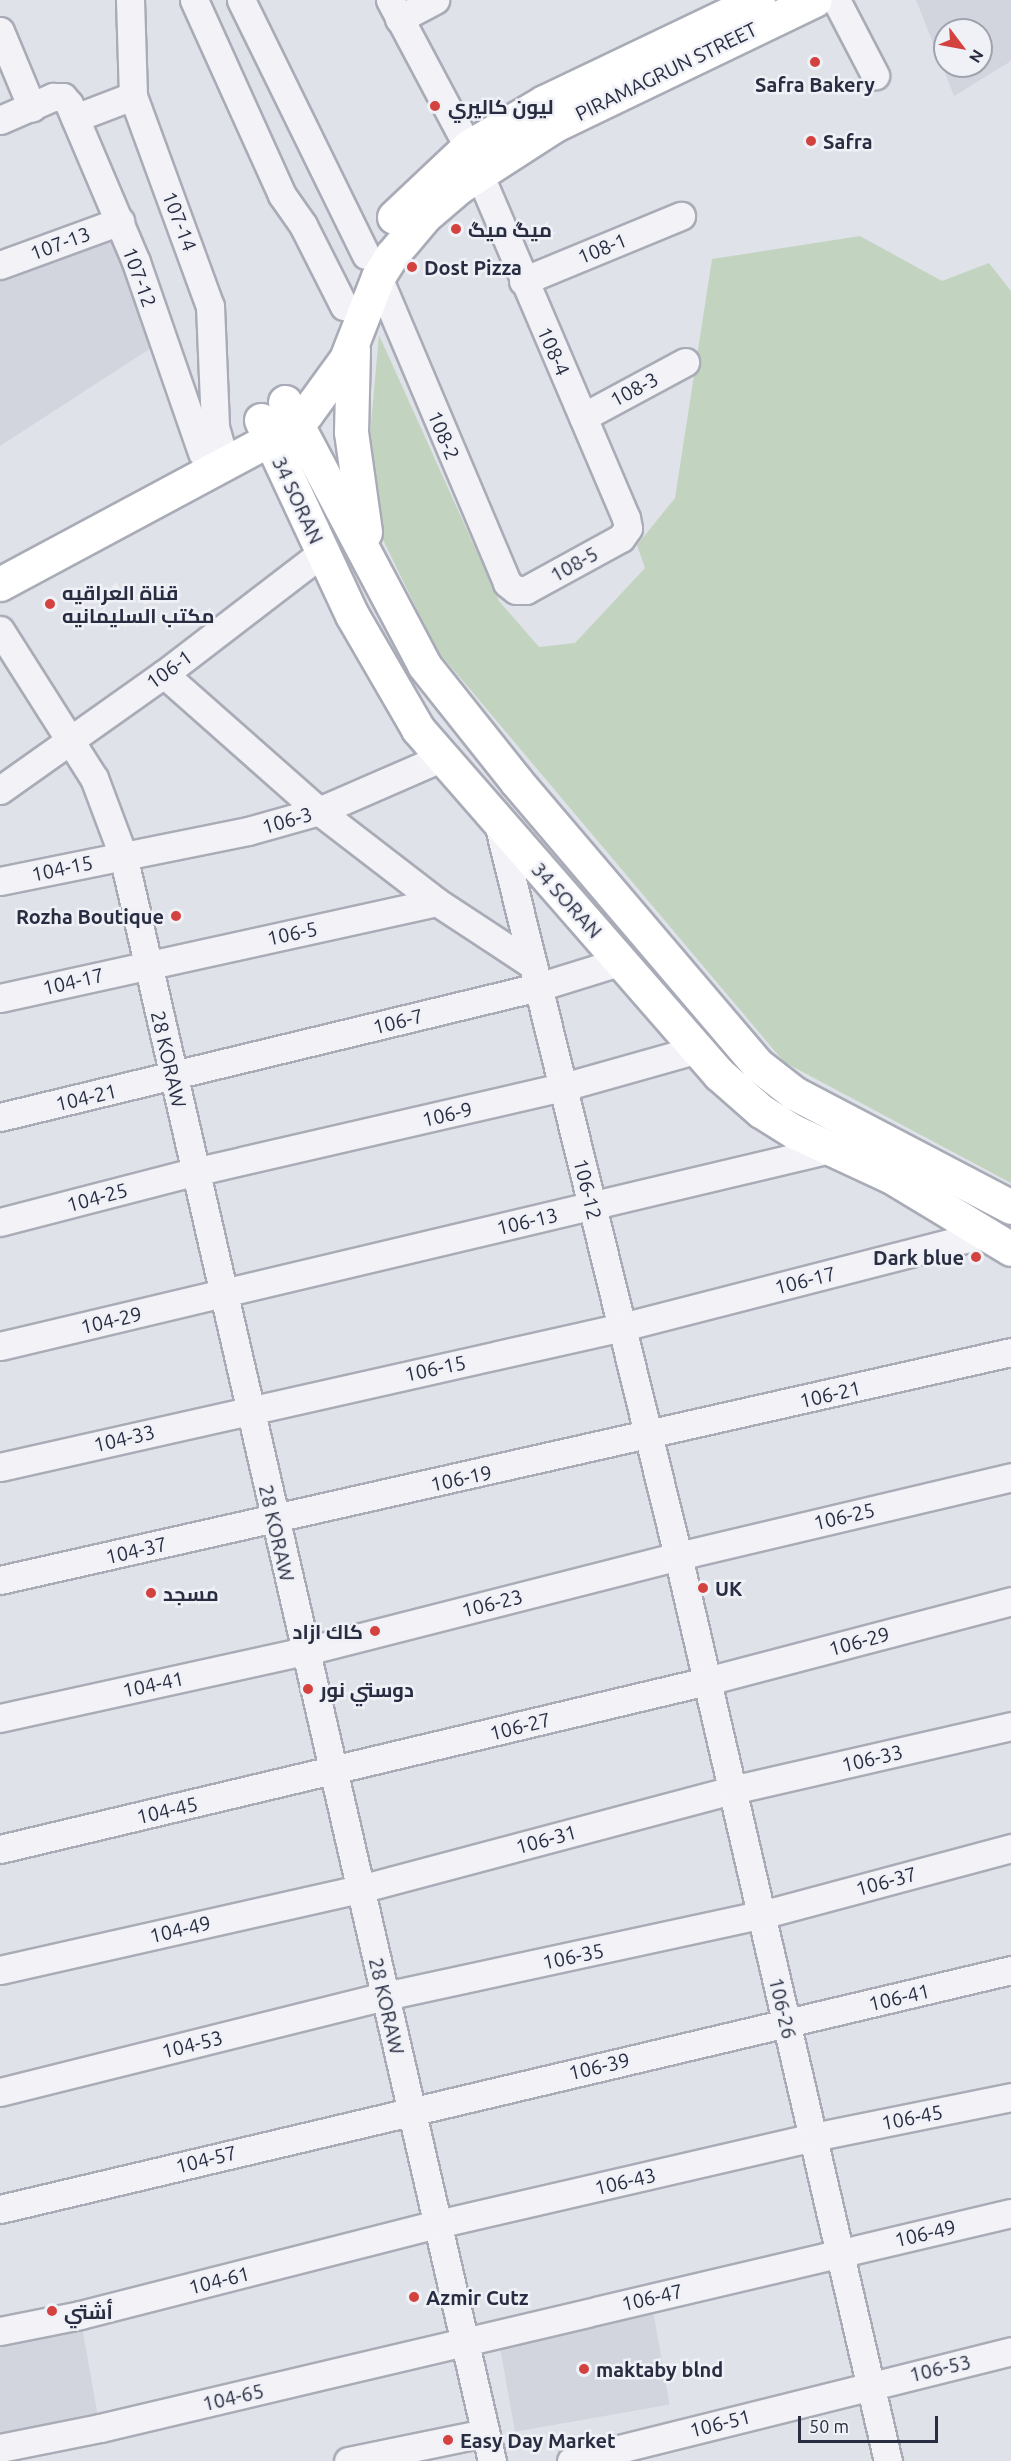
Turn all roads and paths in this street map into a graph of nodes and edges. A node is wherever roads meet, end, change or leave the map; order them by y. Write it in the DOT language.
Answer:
graph roads {
  1 [pos="130,0"];
  2 [pos="194,0"];
  3 [pos="211,0"];
  4 [pos="241,0"];
  5 [pos="435,0"];
  6 [pos="758,0"];
  7 [pos="815,0"];
  8 [pos="836,0"];
  9 [pos="394,10"];
  10 [pos="0,31"];
  11 [pos="875,75"];
  12 [pos="133,96"];
  13 [pos="32,108"];
  14 [pos="72,111"];
  15 [pos="0,120"];
  16 [pos="473,160"];
  17 [pos="681,216"];
  18 [pos="120,221"];
  19 [pos="303,225"];
  20 [pos="0,265"];
  21 [pos="372,266"];
  22 [pos="523,281"];
  23 [pos="344,306"];
  24 [pos="354,340"];
  25 [pos="685,362"];
  26 [pos="583,417"];
  27 [pos="278,421"];
  28 [pos="211,449"];
  29 [pos="628,528"];
  30 [pos="323,552"];
  31 [pos="0,559"];
  32 [pos="375,568"];
  33 [pos="0,584"];
  34 [pos="516,590"];
  35 [pos="0,630"];
  36 [pos="164,674"];
  37 [pos="69,739"];
  38 [pos="443,757"];
  39 [pos="0,790"];
  40 [pos="319,811"];
  41 [pos="498,823"];
  42 [pos="123,855"];
  43 [pos="0,881"];
  44 [pos="436,902"];
  45 [pos="622,961"];
  46 [pos="147,964"];
  47 [pos="536,976"];
  48 [pos="0,998"];
  49 [pos="698,1049"];
  50 [pos="173,1077"];
  51 [pos="563,1087"];
  52 [pos="0,1117"];
  53 [pos="831,1149"];
  54 [pos="194,1172"];
  55 [pos="592,1206"];
  56 [pos="1011,1208"];
  57 [pos="0,1222"];
  58 [pos="1000,1241"];
  59 [pos="223,1294"];
  60 [pos="622,1327"];
  61 [pos="0,1346"];
  62 [pos="1011,1352"];
  63 [pos="249,1409"];
  64 [pos="649,1437"];
  65 [pos="0,1467"];
  66 [pos="1011,1477"];
  67 [pos="272,1519"];
  68 [pos="678,1556"];
  69 [pos="0,1580"];
  70 [pos="1011,1601"];
  71 [pos="306,1651"];
  72 [pos="707,1681"];
  73 [pos="0,1718"];
  74 [pos="1011,1726"];
  75 [pos="334,1772"];
  76 [pos="732,1790"];
  77 [pos="1011,1848"];
  78 [pos="0,1849"];
  79 [pos="360,1888"];
  80 [pos="761,1915"];
  81 [pos="0,1970"];
  82 [pos="1011,1970"];
  83 [pos="385,1996"];
  84 [pos="786,2023"];
  85 [pos="0,2092"];
  86 [pos="1011,2097"];
  87 [pos="411,2110"];
  88 [pos="813,2138"];
  89 [pos="0,2209"];
  90 [pos="1011,2213"];
  91 [pos="437,2224"];
  92 [pos="839,2253"];
  93 [pos="0,2331"];
  94 [pos="464,2342"];
  95 [pos="1011,2351"];
  96 [pos="870,2384"];
  97 [pos="485,2433"];
  98 [pos="0,2448"];
  99 [pos="348,2461"];
  100 [pos="492,2461"];
  101 [pos="571,2461"];
  102 [pos="888,2461"];
  1 -- 12 [label="street, 107-14"];
  2 -- 19 [label="street"];
  3 -- 19 [label="street"];
  4 -- 21 [label="street, 108-2"];
  5 -- 9 [label="street"];
  6 -- 16 [label="main road, PIRAMAGRUN STREET"];
  7 -- 16 [label="main road, PIRAMAGRUN STREET"];
  8 -- 11 [label="street"];
  9 -- 16 [label="street, 108-4"];
  10 -- 13 [label="street"];
  12 -- 14 [label="street"];
  12 -- 28 [label="street, 107-14"];
  13 -- 14 [label="street"];
  13 -- 15 [label="street"];
  14 -- 18 [label="street, 107-12"];
  16 -- 21 [label="main road, PIRAMAGRUN STREET"];
  16 -- 22 [label="street, 108-4"];
  17 -- 22 [label="street, 108-1"];
  18 -- 20 [label="street, 107-13"];
  18 -- 28 [label="street, 107-12"];
  19 -- 23 [label="street"];
  21 -- 23 [label="main road, PIRAMAGRUN STREET"];
  21 -- 24 [label="main road, PIRAMAGRUN STREET"];
  21 -- 34 [label="street, 108-2"];
  22 -- 26 [label="street, 108-4"];
  23 -- 27 [label="main road, PIRAMAGRUN STREET"];
  24 -- 27 [label="main road, PIRAMAGRUN STREET"];
  24 -- 32 [label="main road"];
  25 -- 26 [label="street, 108-3"];
  26 -- 29 [label="street, 108-4"];
  27 -- 28 [label="main road"];
  27 -- 30 [label="main road, 34 SORAN"];
  27 -- 32 [label="main road, 34 SORAN"];
  27 -- 33 [label="main road"];
  28 -- 31 [label="main road"];
  29 -- 34 [label="street, 108-5"];
  30 -- 36 [label="street, 106-1"];
  30 -- 38 [label="main road, 34 SORAN"];
  32 -- 56 [label="main road, 34 SORAN"];
  35 -- 37 [label="street, 28 KORAW"];
  36 -- 37 [label="street, 106-1"];
  36 -- 40 [label="street"];
  37 -- 39 [label="street, 106-1"];
  37 -- 42 [label="street, 28 KORAW"];
  38 -- 40 [label="street, 106-3"];
  38 -- 41 [label="main road, 34 SORAN"];
  40 -- 42 [label="street, 106-3"];
  40 -- 44 [label="street"];
  41 -- 45 [label="main road, 34 SORAN"];
  41 -- 47 [label="street, 106-12"];
  42 -- 43 [label="street, 104-15"];
  42 -- 46 [label="street, 28 KORAW"];
  44 -- 46 [label="street, 106-5"];
  44 -- 47 [label="street"];
  45 -- 47 [label="street, 106-7"];
  45 -- 49 [label="main road, 34 SORAN"];
  46 -- 48 [label="street, 104-17"];
  46 -- 50 [label="street, 28 KORAW"];
  47 -- 50 [label="street, 106-7"];
  47 -- 51 [label="street, 106-12"];
  49 -- 51 [label="street, 106-9"];
  49 -- 53 [label="main road, 34 SORAN"];
  50 -- 52 [label="street, 104-21"];
  50 -- 54 [label="street, 28 KORAW"];
  51 -- 54 [label="street, 106-9"];
  51 -- 55 [label="street, 106-12"];
  53 -- 55 [label="street, 106-13"];
  53 -- 58 [label="main road, 34 SORAN"];
  54 -- 57 [label="street, 104-25"];
  54 -- 59 [label="street, 28 KORAW"];
  55 -- 59 [label="street, 106-13"];
  55 -- 60 [label="street, 106-12"];
  58 -- 60 [label="street, 106-17"];
  59 -- 61 [label="street, 104-29"];
  59 -- 63 [label="street, 28 KORAW"];
  60 -- 63 [label="street, 106-15"];
  60 -- 64 [label="street, 106-12"];
  62 -- 64 [label="street, 106-21"];
  63 -- 65 [label="street, 104-33"];
  63 -- 67 [label="street, 28 KORAW"];
  64 -- 67 [label="street, 106-19"];
  64 -- 68 [label="street, 106-12"];
  66 -- 68 [label="street, 106-25"];
  67 -- 69 [label="street, 104-37"];
  67 -- 71 [label="street, 28 KORAW"];
  68 -- 71 [label="street, 106-23"];
  68 -- 72 [label="street, 106-26"];
  70 -- 72 [label="street, 106-29"];
  71 -- 73 [label="street, 104-41"];
  71 -- 75 [label="street, 28 KORAW"];
  72 -- 75 [label="street, 106-27"];
  72 -- 76 [label="street, 106-26"];
  74 -- 76 [label="street, 106-33"];
  75 -- 78 [label="street, 104-45"];
  75 -- 79 [label="street, 28 KORAW"];
  76 -- 79 [label="street, 106-31"];
  76 -- 80 [label="street, 106-26"];
  77 -- 80 [label="street, 106-37"];
  79 -- 81 [label="street, 104-49"];
  79 -- 83 [label="street, 28 KORAW"];
  80 -- 83 [label="street, 106-35"];
  80 -- 84 [label="street, 106-26"];
  82 -- 84 [label="street, 106-41"];
  83 -- 85 [label="street, 104-53"];
  83 -- 87 [label="street, 28 KORAW"];
  84 -- 87 [label="street, 106-39"];
  84 -- 88 [label="street, 106-26"];
  86 -- 88 [label="street, 106-45"];
  87 -- 89 [label="street, 104-57"];
  87 -- 91 [label="street, 28 KORAW"];
  88 -- 91 [label="street, 106-43"];
  88 -- 92 [label="street, 106-26"];
  90 -- 92 [label="street, 106-49"];
  91 -- 93 [label="street, 104-61"];
  91 -- 94 [label="street, 28 KORAW"];
  92 -- 94 [label="street, 106-47"];
  92 -- 96 [label="street, 106-26"];
  94 -- 97 [label="street, 28 KORAW"];
  94 -- 98 [label="street, 104-65"];
  95 -- 96 [label="street, 106-53"];
  96 -- 101 [label="street, 106-51"];
  96 -- 102 [label="street, 106-26"];
  97 -- 99 [label="street"];
  97 -- 100 [label="street, 28 KORAW"];
}
